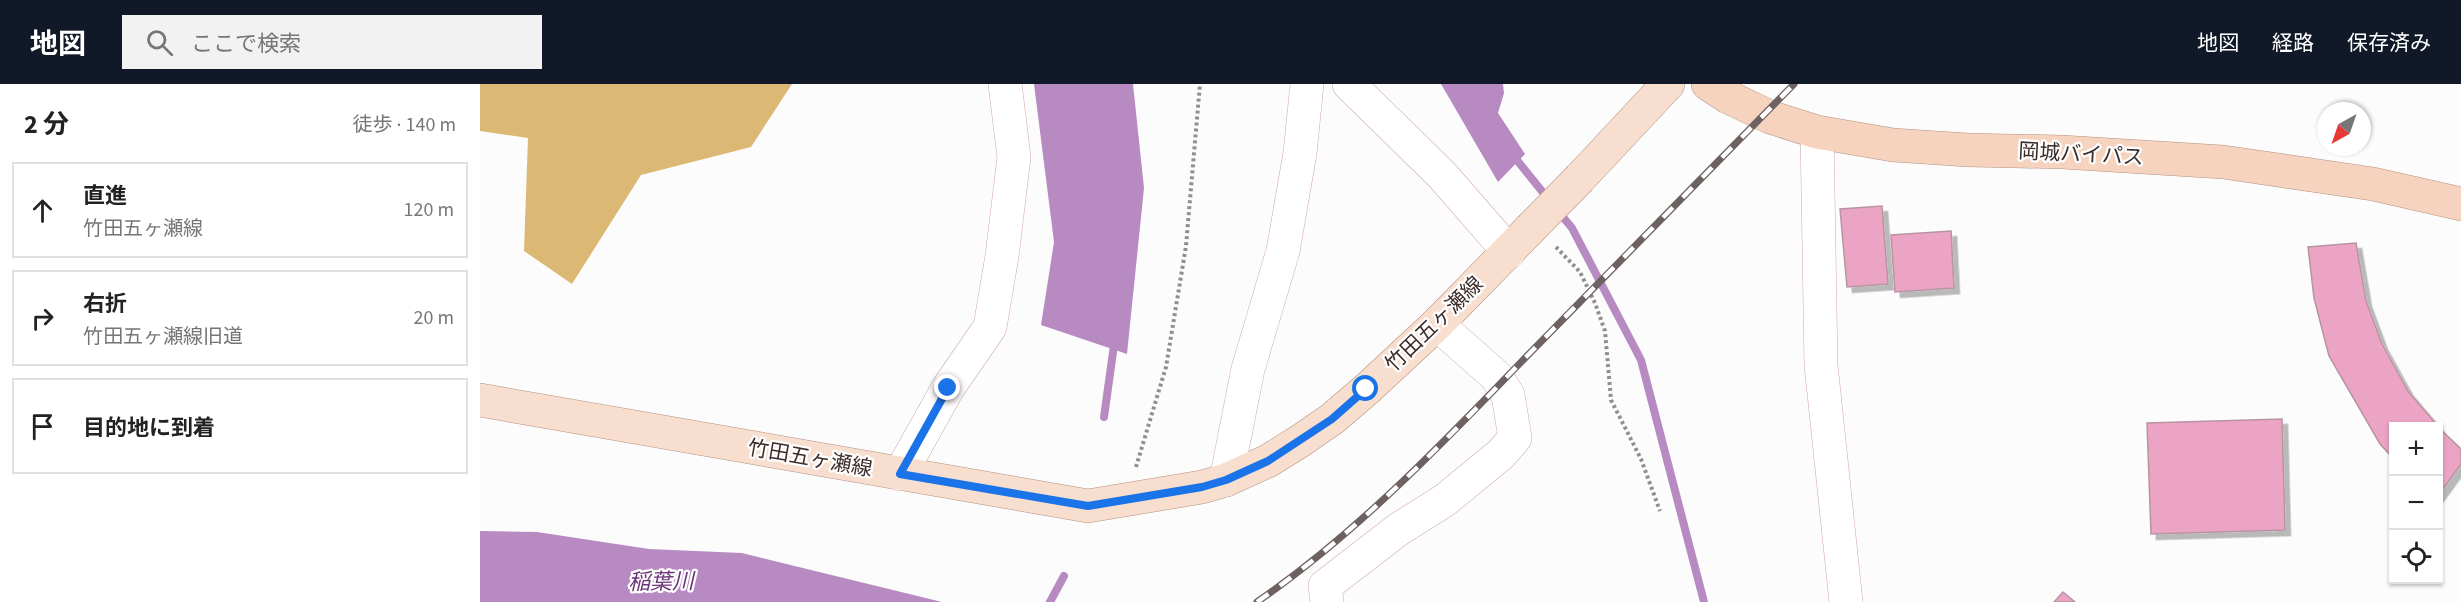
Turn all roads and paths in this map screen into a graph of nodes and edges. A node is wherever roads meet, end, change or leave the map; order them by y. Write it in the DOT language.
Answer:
graph roads {
  1 [pos="1005,84"];
  2 [pos="1200,84"];
  3 [pos="1307,84"];
  4 [pos="1349,84"];
  5 [pos="1668,84"];
  6 [pos="1708,84"];
  7 [pos="1817,132"];
  8 [pos="2461,204"];
  9 [pos="1530,241"];
  10 [pos="1437,324"];
  11 [pos="480,400"];
  12 [pos="900,474"];
  13 [pos="1134,474"];
  14 [pos="1226,480"];
  15 [pos="1660,511"];
  16 [pos="1327,602"];
  17 [pos="1846,602"];
  1 -- 12 [label="street"];
  2 -- 13 [label="path"];
  3 -- 14 [label="street"];
  4 -- 9 [label="street"];
  5 -- 9 [label="main road, 竹田五ヶ瀬線, bridge"];
  6 -- 7 [label="highway, 岡城バイパス"];
  7 -- 8 [label="highway, 岡城バイパス"];
  7 -- 17 [label="street"];
  9 -- 10 [label="main road, 竹田五ヶ瀬線"];
  9 -- 15 [label="path"];
  10 -- 14 [label="main road, 竹田五ヶ瀬線"];
  10 -- 16 [label="street"];
  11 -- 12 [label="main road, 竹田五ヶ瀬線"];
  12 -- 14 [label="main road, 竹田五ヶ瀬線"];
}
